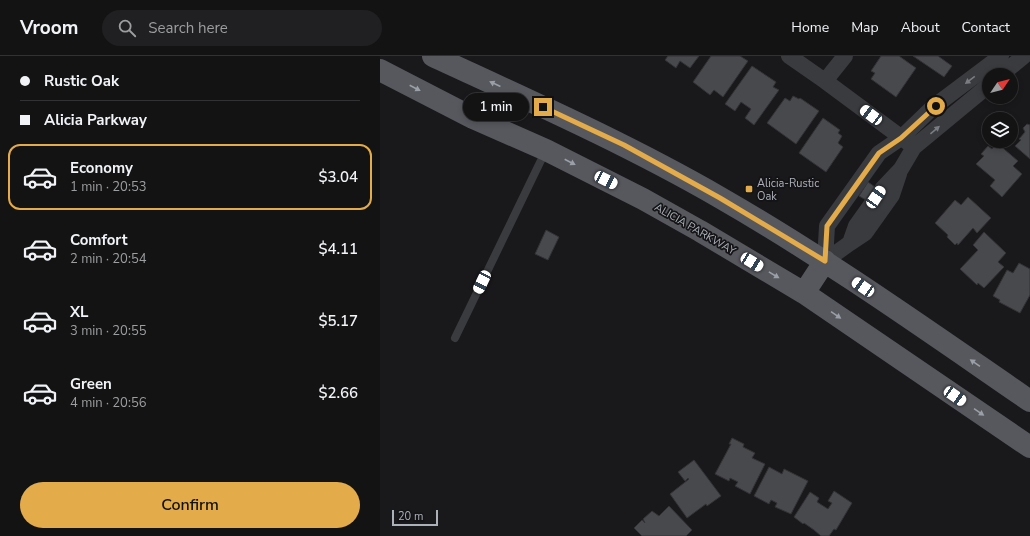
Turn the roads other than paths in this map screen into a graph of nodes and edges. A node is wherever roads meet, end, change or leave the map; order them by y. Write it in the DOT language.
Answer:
graph roads {
  1 [pos="433,56"];
  2 [pos="790,56"];
  3 [pos="845,56"];
  4 [pos="1001,56"];
  5 [pos="1024,56"];
  6 [pos="1009,68"];
  7 [pos="380,70"];
  8 [pos="825,81"];
  9 [pos="982,91"];
  10 [pos="901,138"];
  11 [pos="914,147"];
  12 [pos="546,150"];
  13 [pos="869,167"];
  14 [pos="901,169"];
  15 [pos="889,181"];
  16 [pos="850,243"];
  17 [pos="825,261"];
  18 [pos="804,294"];
  19 [pos="455,338"];
  20 [pos="1030,401"];
  21 [pos="1030,447"];
  17 -- 1 [label="main road, one-way"];
  2 -- 8 [label="street"];
  3 -- 8 [label="street"];
  4 -- 10 [label="street, one-way"];
  5 -- 6 [label="street"];
  7 -- 12 [label="main road, ALICIA PARKWAY, one-way"];
  8 -- 10 [label="street"];
  11 -- 9 [label="street, one-way"];
  10 -- 11 [label="street"];
  10 -- 13 [label="street"];
  11 -- 14 [label="street"];
  12 -- 18 [label="main road, ALICIA PARKWAY, one-way"];
  12 -- 19 [label="lane"];
  13 -- 15 [label="street"];
  13 -- 17 [label="street"];
  14 -- 15 [label="street"];
  14 -- 16 [label="street"];
  15 -- 16 [label="street"];
  16 -- 17 [label="street"];
  17 -- 18 [label="main road"];
  20 -- 17 [label="main road, one-way"];
  18 -- 21 [label="main road, ALICIA PARKWAY, one-way"];
}
